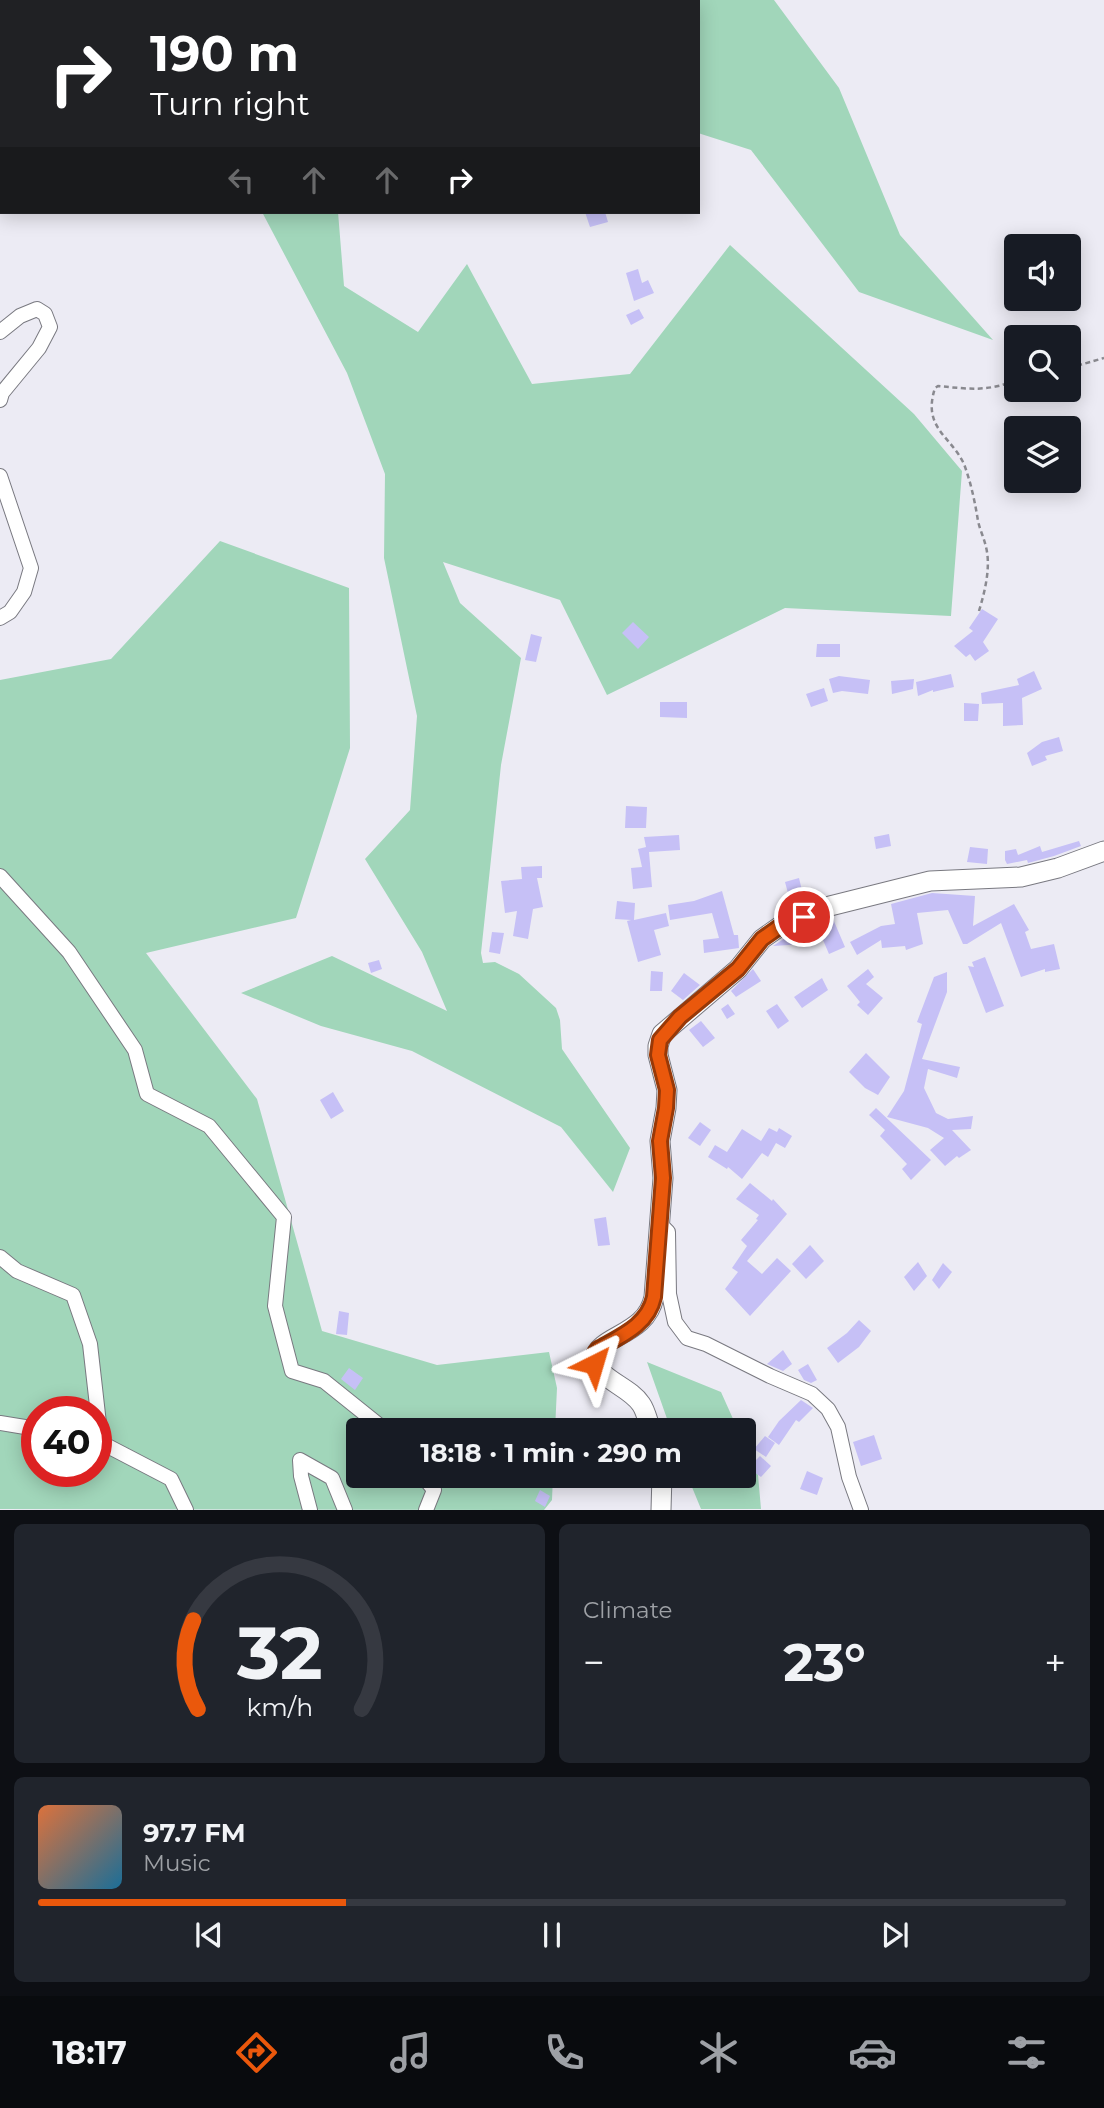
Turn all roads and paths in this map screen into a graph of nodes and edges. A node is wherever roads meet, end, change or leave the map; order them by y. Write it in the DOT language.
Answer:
graph roads {
  1 [pos="0,332"];
  2 [pos="1104,358"];
  3 [pos="1081,365"];
  4 [pos="1004,385"];
  5 [pos="0,400"];
  6 [pos="0,476"];
  7 [pos="979,611"];
  8 [pos="0,618"];
  9 [pos="1104,851"];
  10 [pos="0,876"];
  11 [pos="660,1224"];
  12 [pos="0,1258"];
  13 [pos="95,1396"];
  14 [pos="370,1418"];
  15 [pos="647,1418"];
  16 [pos="0,1423"];
  17 [pos="21,1426"];
  18 [pos="112,1448"];
  19 [pos="432,1488"];
  20 [pos="662,1488"];
  21 [pos="186,1510"];
  22 [pos="310,1510"];
  23 [pos="345,1510"];
  24 [pos="426,1510"];
  25 [pos="661,1510"];
  26 [pos="861,1510"];
  1 -- 5 [label="street"];
  2 -- 3 [label="path"];
  4 -- 7 [label="path"];
  6 -- 8 [label="street"];
  9 -- 11 [label="street"];
  10 -- 14 [label="street"];
  11 -- 15 [label="street"];
  11 -- 26 [label="street"];
  12 -- 13 [label="street"];
  16 -- 17 [label="street"];
  18 -- 21 [label="street"];
  19 -- 24 [label="street"];
  20 -- 25 [label="street"];
  22 -- 23 [label="street"];
}
